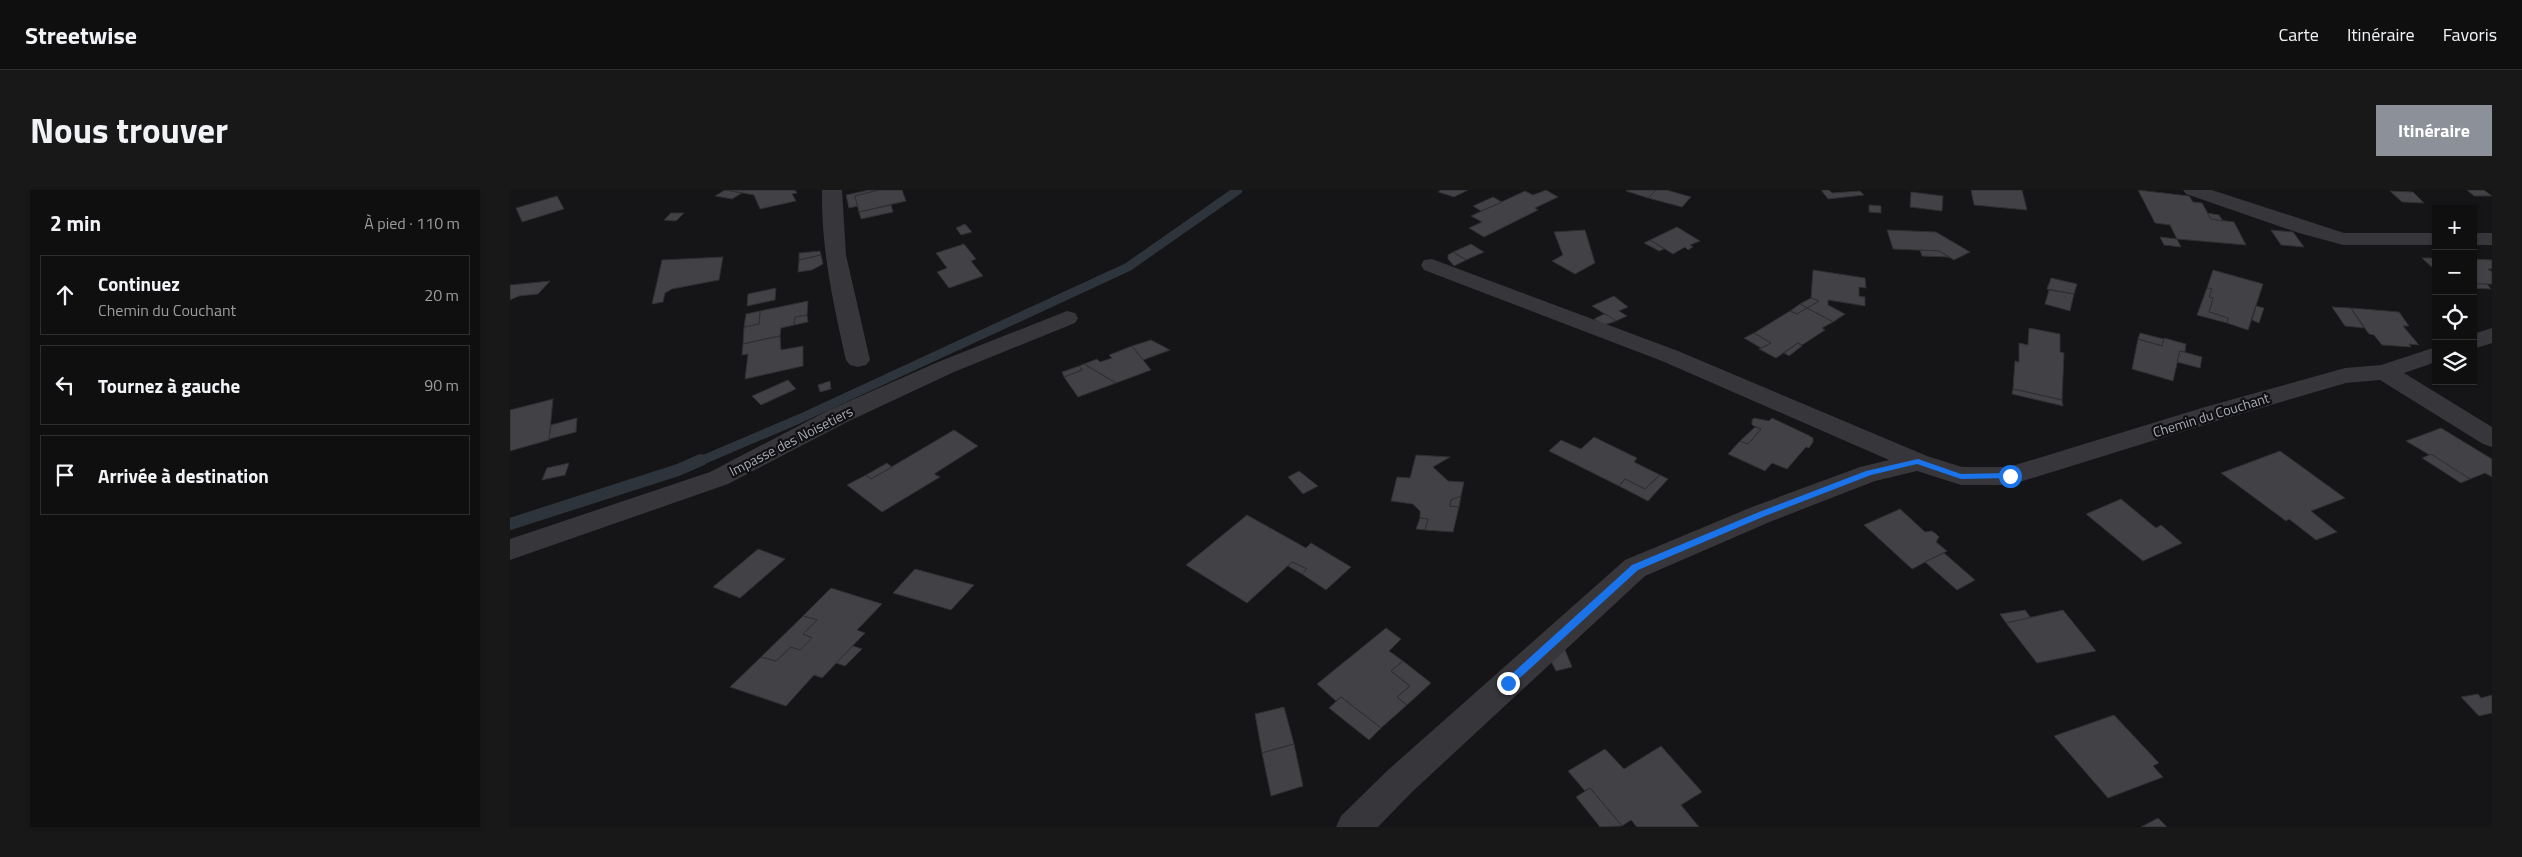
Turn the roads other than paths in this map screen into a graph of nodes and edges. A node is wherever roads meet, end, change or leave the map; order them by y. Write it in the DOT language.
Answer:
graph roads {
  1 [pos="832,190"];
  2 [pos="2193,190"];
  3 [pos="2432,239"];
  4 [pos="2477,239"];
  5 [pos="2492,239"];
  6 [pos="1432,266"];
  7 [pos="1067,318"];
  8 [pos="2492,335"];
  9 [pos="2477,341"];
  10 [pos="2432,355"];
  11 [pos="858,360"];
  12 [pos="2384,372"];
  13 [pos="2492,438"];
  14 [pos="1918,462"];
  15 [pos="510,550"];
  16 [pos="1354,827"];
  1 -- 11 [label="street"];
  2 -- 3 [label="street"];
  4 -- 5 [label="street"];
  6 -- 14 [label="street, Chemin du Couchant"];
  7 -- 15 [label="street, Impasse des Noisetiers"];
  8 -- 9 [label="street"];
  10 -- 12 [label="street, Chemin du Couchant"];
  12 -- 13 [label="street"];
  12 -- 14 [label="street, Chemin du Couchant"];
  14 -- 16 [label="street"];
}
